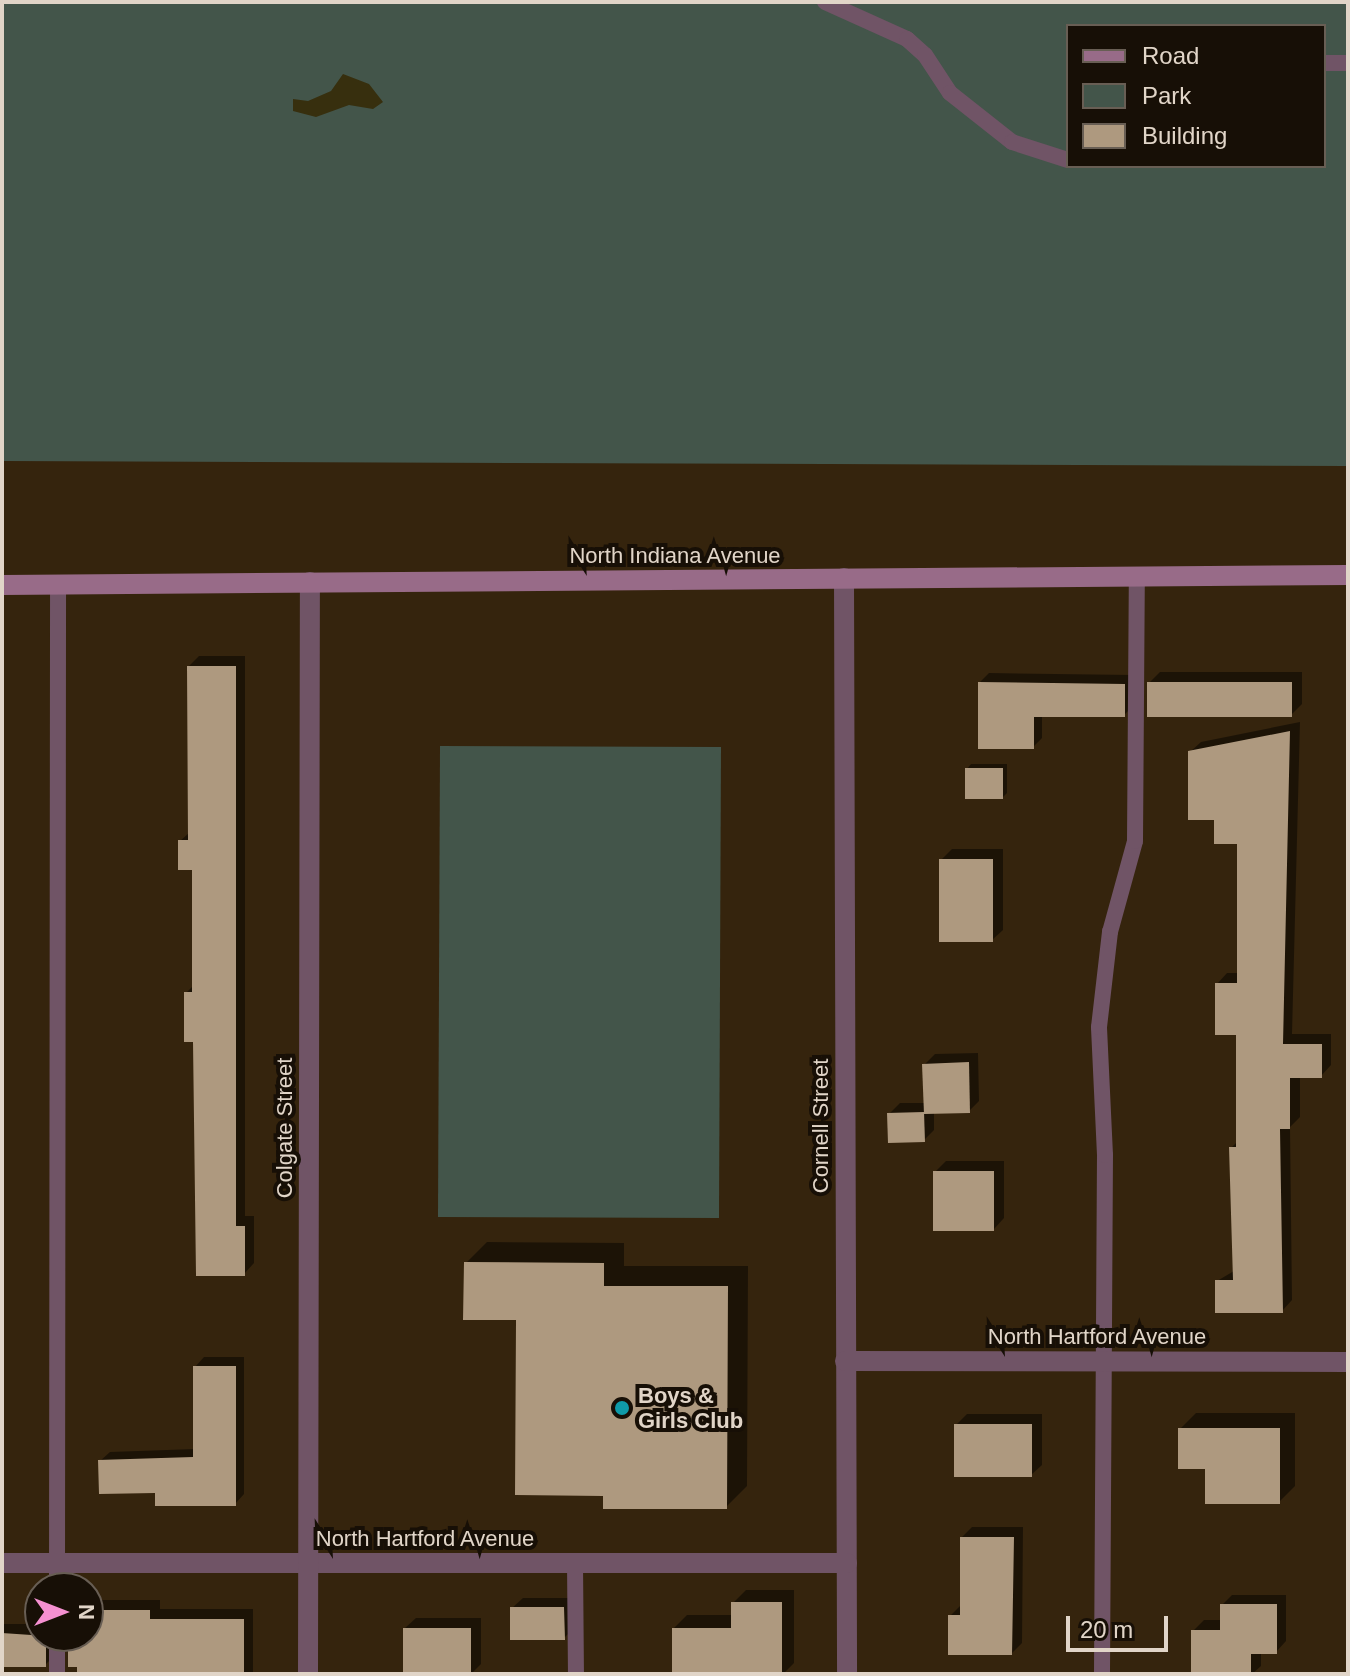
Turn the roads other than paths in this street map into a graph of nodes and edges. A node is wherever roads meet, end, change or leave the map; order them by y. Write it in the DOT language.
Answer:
graph roads {
  1 [pos="825,2"];
  2 [pos="1326,63"];
  3 [pos="1348,63"];
  4 [pos="1066,159"];
  5 [pos="1348,575"];
  6 [pos="1137,576"];
  7 [pos="844,578"];
  8 [pos="310,582"];
  9 [pos="58,584"];
  10 [pos="2,585"];
  11 [pos="1103,1360"];
  12 [pos="845,1361"];
  13 [pos="1348,1362"];
  14 [pos="2,1563"];
  15 [pos="57,1563"];
  16 [pos="308,1563"];
  17 [pos="575,1563"];
  18 [pos="847,1563"];
  19 [pos="57,1572"];
  20 [pos="57,1652"];
  21 [pos="57,1674"];
  22 [pos="308,1674"];
  23 [pos="576,1674"];
  24 [pos="847,1674"];
  25 [pos="1102,1674"];
  1 -- 4 [label="lane"];
  2 -- 3 [label="lane"];
  5 -- 6 [label="main road, North Indiana Avenue"];
  6 -- 7 [label="main road, North Indiana Avenue"];
  6 -- 11 [label="lane"];
  7 -- 8 [label="main road, North Indiana Avenue"];
  7 -- 12 [label="street, Cornell Street"];
  8 -- 9 [label="main road, North Indiana Avenue"];
  8 -- 16 [label="street, Colgate Street"];
  9 -- 10 [label="main road, North Indiana Avenue"];
  9 -- 15 [label="lane"];
  11 -- 12 [label="street, North Hartford Avenue"];
  11 -- 13 [label="street, North Hartford Avenue"];
  11 -- 25 [label="lane"];
  12 -- 18 [label="street, Cornell Street"];
  14 -- 15 [label="street, North Hartford Avenue"];
  15 -- 16 [label="street, North Hartford Avenue"];
  15 -- 19 [label="lane"];
  16 -- 17 [label="street, North Hartford Avenue"];
  16 -- 22 [label="street, Colgate Street"];
  17 -- 18 [label="street, North Hartford Avenue"];
  17 -- 23 [label="lane"];
  18 -- 24 [label="street, Cornell Street"];
  20 -- 21 [label="lane"];
}
